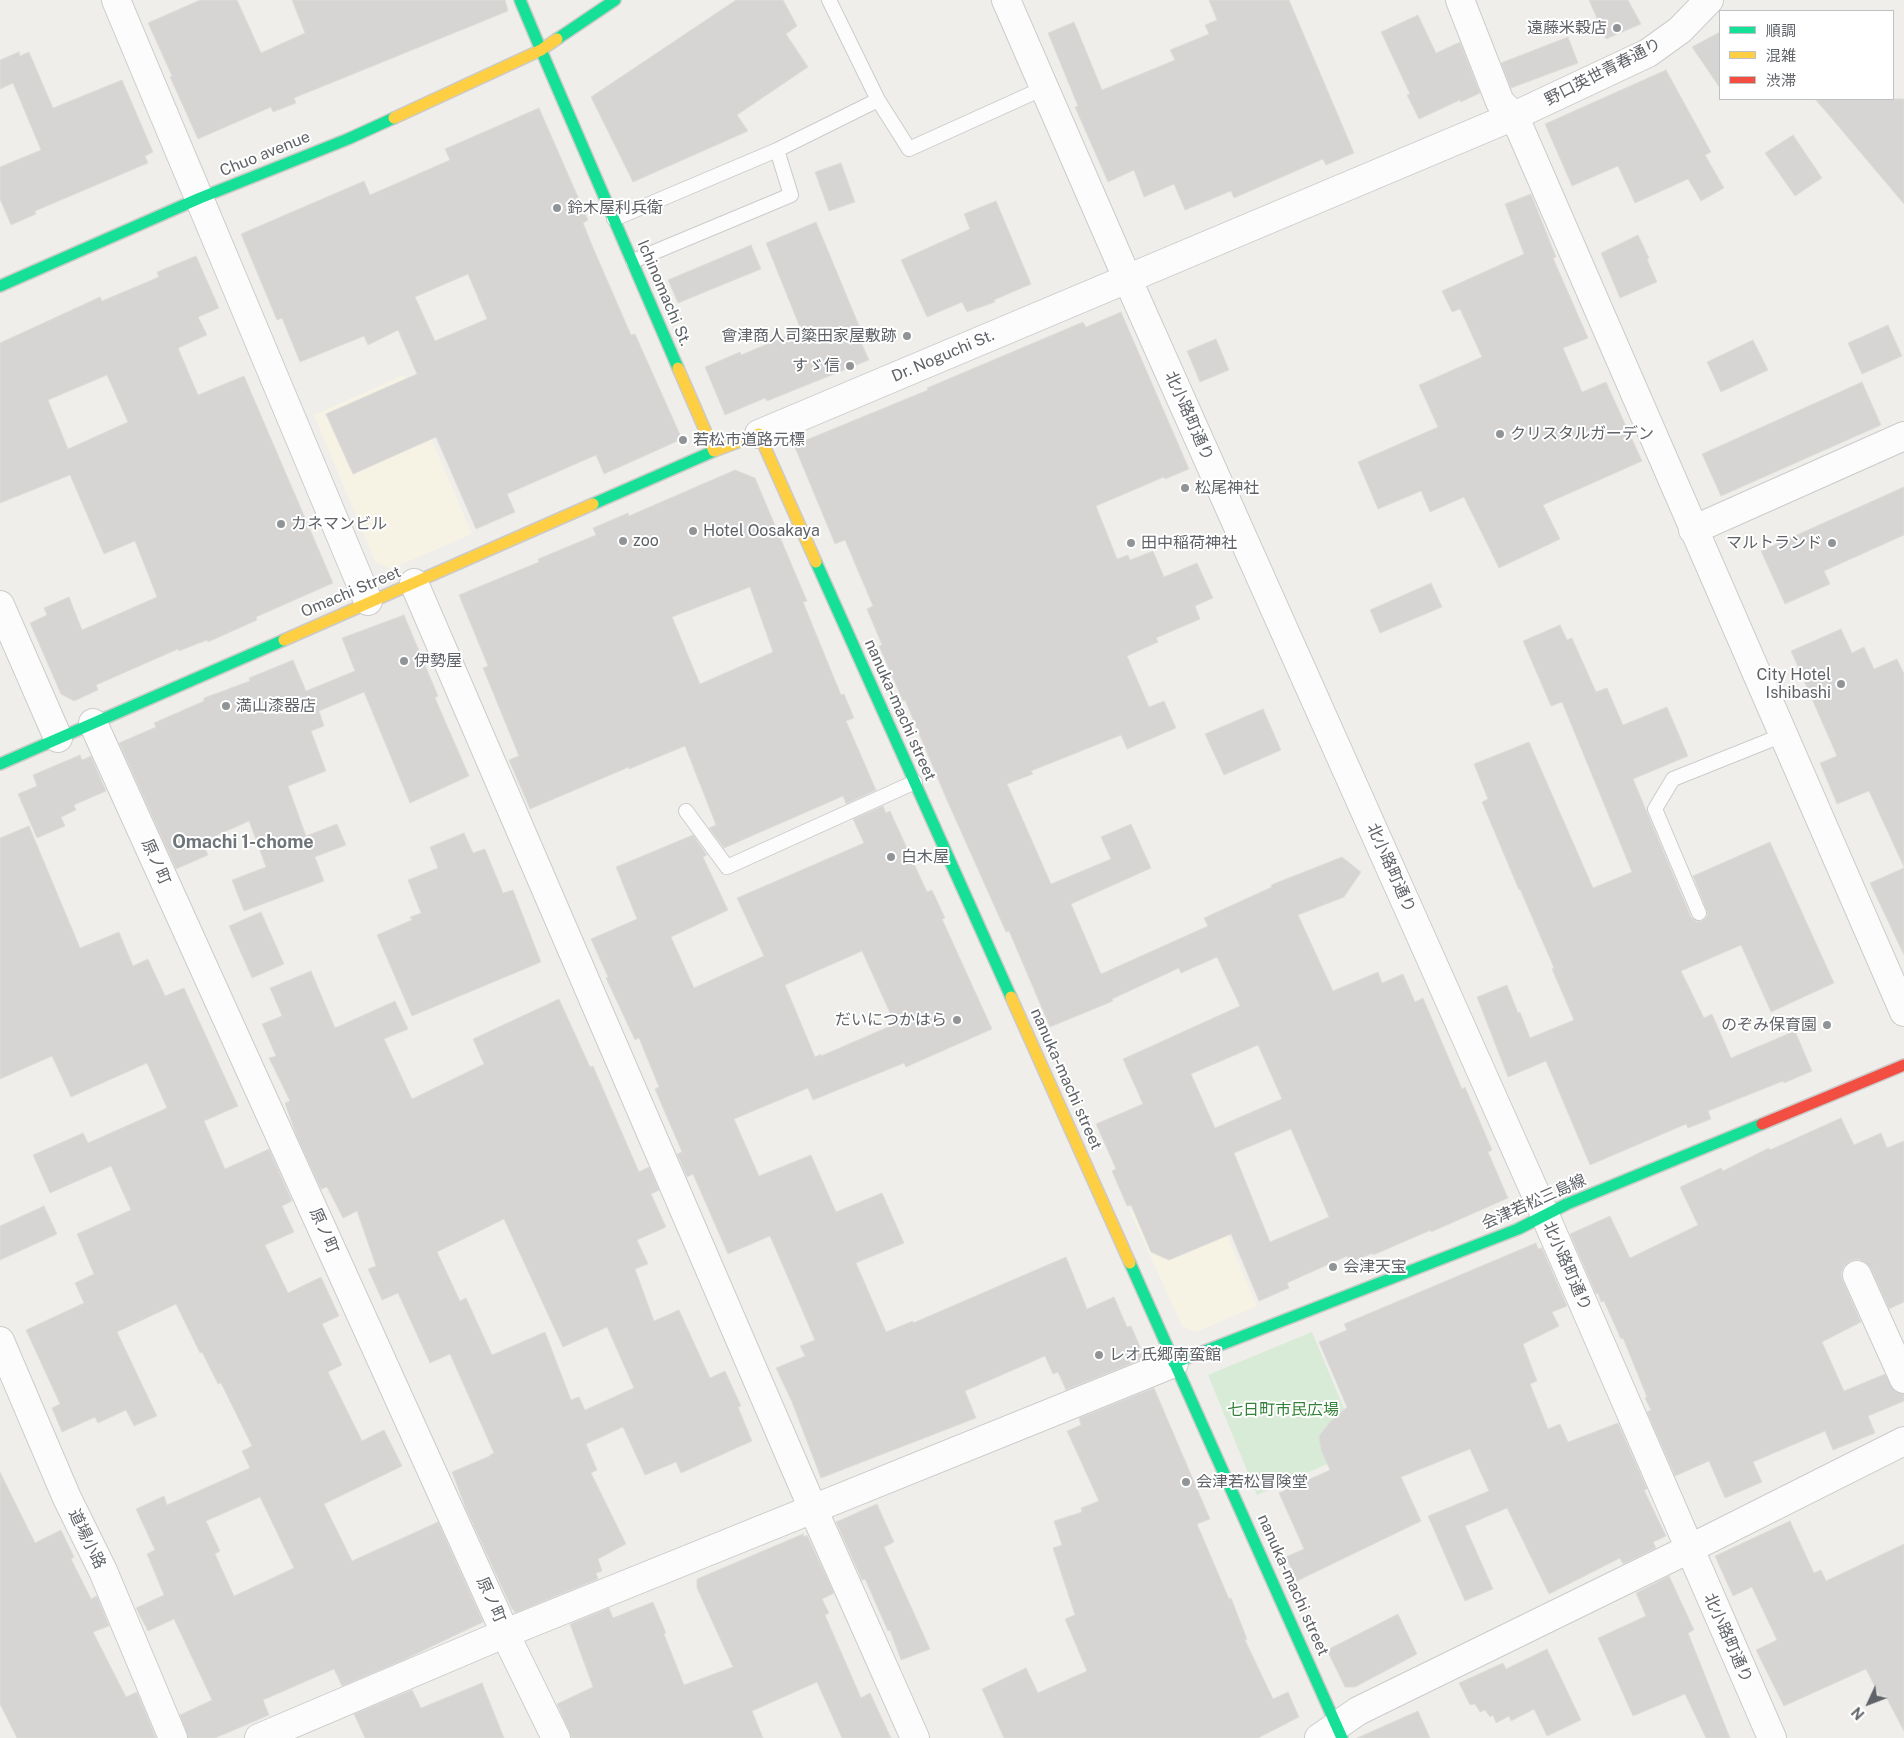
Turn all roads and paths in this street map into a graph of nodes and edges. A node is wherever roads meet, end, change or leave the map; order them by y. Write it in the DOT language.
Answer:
graph roads {
  1 [pos="116,0"];
  2 [pos="520,0"];
  3 [pos="616,0"];
  4 [pos="829,0"];
  5 [pos="1006,0"];
  6 [pos="1460,0"];
  7 [pos="1708,0"];
  8 [pos="541,50"];
  9 [pos="1044,88"];
  10 [pos="878,100"];
  11 [pos="1514,116"];
  12 [pos="776,150"];
  13 [pos="200,198"];
  14 [pos="614,219"];
  15 [pos="632,262"];
  16 [pos="1127,278"];
  17 [pos="0,286"];
  18 [pos="759,434"];
  19 [pos="1904,436"];
  20 [pos="714,451"];
  21 [pos="1694,530"];
  22 [pos="414,583"];
  23 [pos="368,601"];
  24 [pos="0,605"];
  25 [pos="93,723"];
  26 [pos="1783,735"];
  27 [pos="58,738"];
  28 [pos="0,764"];
  29 [pos="915,782"];
  30 [pos="686,811"];
  31 [pos="1699,913"];
  32 [pos="1904,1012"];
  33 [pos="1904,1065"];
  34 [pos="1544,1215"];
  35 [pos="1857,1275"];
  36 [pos="0,1341"];
  37 [pos="1174,1363"];
  38 [pos="1904,1379"];
  39 [pos="1904,1440"];
  40 [pos="813,1509"];
  41 [pos="1689,1549"];
  42 [pos="506,1633"];
  43 [pos="1333,1734"];
  44 [pos="173,1738"];
  45 [pos="259,1738"];
  46 [pos="556,1738"];
  47 [pos="915,1738"];
  48 [pos="1772,1738"];
  1 -- 13 [label="street"];
  2 -- 8 [label="main road, Ichinomachi St."];
  3 -- 8 [label="main road, Chuo avenue"];
  4 -- 10 [label="lane"];
  5 -- 9 [label="street, 北小路町通り"];
  6 -- 11 [label="street"];
  7 -- 11 [label="street, 野口英世青春通り"];
  8 -- 13 [label="main road, Chuo avenue"];
  8 -- 14 [label="main road, Ichinomachi St."];
  9 -- 10 [label="lane"];
  9 -- 16 [label="street, 北小路町通り"];
  10 -- 12 [label="lane"];
  11 -- 16 [label="street, 野口英世青春通り"];
  11 -- 21 [label="street"];
  12 -- 14 [label="lane"];
  12 -- 15 [label="lane"];
  13 -- 17 [label="main road, Chuo avenue"];
  13 -- 23 [label="street"];
  14 -- 15 [label="main road, Ichinomachi St."];
  15 -- 20 [label="main road, Ichinomachi St."];
  16 -- 18 [label="street, Dr. Noguchi St."];
  16 -- 34 [label="street, 北小路町通り"];
  18 -- 20 [label="main road"];
  18 -- 29 [label="main road, nanuka-machi street"];
  19 -- 21 [label="street"];
  20 -- 22 [label="main road, Omachi Street"];
  21 -- 26 [label="street"];
  22 -- 23 [label="main road, Omachi Street"];
  22 -- 40 [label="street"];
  23 -- 25 [label="main road, Omachi Street"];
  24 -- 27 [label="street"];
  25 -- 27 [label="main road, Omachi Street"];
  25 -- 42 [label="street, 原ノ町"];
  26 -- 31 [label="lane"];
  26 -- 32 [label="street"];
  27 -- 28 [label="main road, Omachi Street"];
  29 -- 30 [label="lane"];
  29 -- 37 [label="main road, nanuka-machi street"];
  33 -- 34 [label="main road, 会津若松三島線"];
  34 -- 37 [label="main road, 会津若松三島線"];
  34 -- 41 [label="street, 北小路町通り"];
  35 -- 38 [label="street"];
  36 -- 44 [label="street, 道場小路"];
  37 -- 40 [label="street"];
  37 -- 43 [label="main road, nanuka-machi street"];
  39 -- 41 [label="street"];
  40 -- 42 [label="street"];
  40 -- 47 [label="street"];
  41 -- 43 [label="street"];
  41 -- 48 [label="street, 北小路町通り"];
  42 -- 45 [label="street"];
  42 -- 46 [label="street, 原ノ町"];
}
